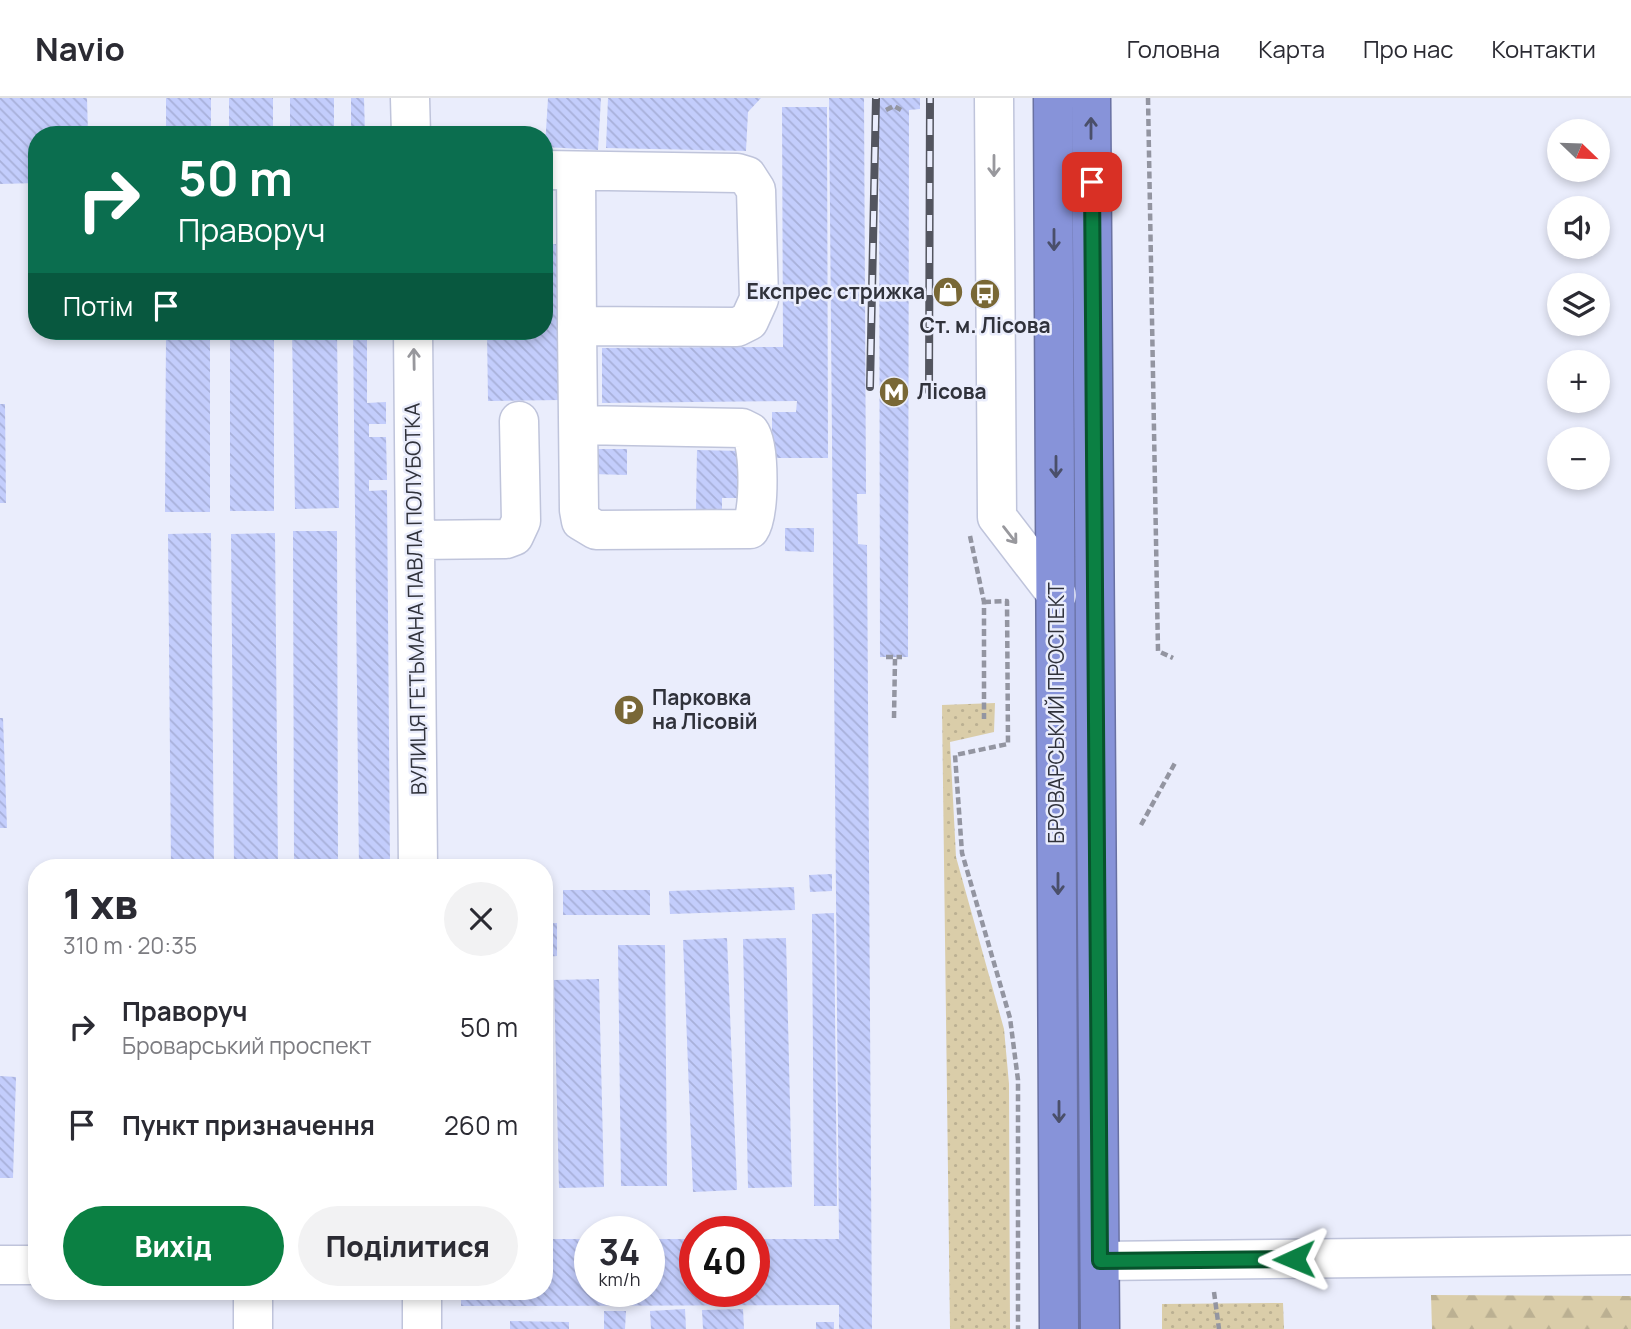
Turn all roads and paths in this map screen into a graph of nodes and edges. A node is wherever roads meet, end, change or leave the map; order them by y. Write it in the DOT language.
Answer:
graph roads {
  1 [pos="410,98"];
  2 [pos="894,98"];
  3 [pos="994,98"];
  4 [pos="1053,98"];
  5 [pos="1091,98"];
  6 [pos="1148,98"];
  7 [pos="894,106"];
  8 [pos="886,110"];
  9 [pos="901,110"];
  10 [pos="411,126"];
  11 [pos="560,171"];
  12 [pos="577,326"];
  13 [pos="413,340"];
  14 [pos="519,421"];
  15 [pos="579,425"];
  16 [pos="416,540"];
  17 [pos="1057,595"];
  18 [pos="984,602"];
  19 [pos="984,642"];
  20 [pos="886,657"];
  21 [pos="902,657"];
  22 [pos="1173,658"];
  23 [pos="895,659"];
  24 [pos="894,718"];
  25 [pos="984,719"];
  26 [pos="1175,763"];
  27 [pos="1141,825"];
  28 [pos="418,859"];
  29 [pos="1631,1255"];
  30 [pos="1100,1261"];
  31 [pos="0,1265"];
  32 [pos="28,1265"];
  33 [pos="1213,1288"];
  34 [pos="253,1300"];
  35 [pos="422,1300"];
  36 [pos="253,1329"];
  37 [pos="422,1329"];
  38 [pos="1018,1329"];
  39 [pos="1059,1329"];
  40 [pos="1100,1329"];
  41 [pos="1219,1329"];
  1 -- 10 [label="street"];
  2 -- 7 [label="path"];
  3 -- 17 [label="street, one-way"];
  4 -- 17 [label="highway, БРОВАРСЬКИЙ ПРОСПЕКТ, one-way"];
  30 -- 5 [label="highway, БРОВАРСЬКИЙ ПРОСПЕКТ, one-way"];
  6 -- 22 [label="path"];
  7 -- 8 [label="path"];
  7 -- 9 [label="path"];
  11 -- 12 [label="street"];
  11 -- 12 [label="street"];
  12 -- 15 [label="street"];
  16 -- 13 [label="street, ВУЛИЦЯ ГЕТЬМАНА ПАВЛА ПОЛУБОТКА, one-way"];
  14 -- 16 [label="street"];
  15 -- 15 [label="street"];
  16 -- 28 [label="street, ВУЛИЦЯ ГЕТЬМАНА ПАВЛА ПОЛУБОТКА"];
  17 -- 39 [label="highway, БРОВАРСЬКИЙ ПРОСПЕКТ, one-way"];
  18 -- 38 [label="path"];
  19 -- 25 [label="path"];
  20 -- 23 [label="path"];
  21 -- 23 [label="path"];
  23 -- 24 [label="path"];
  26 -- 27 [label="path"];
  29 -- 30 [label="street"];
  30 -- 40 [label="highway, БРОВАРСЬКИЙ ПРОСПЕКТ"];
  31 -- 32 [label="street"];
  33 -- 41 [label="path"];
  34 -- 36 [label="street"];
  35 -- 37 [label="street"];
}
